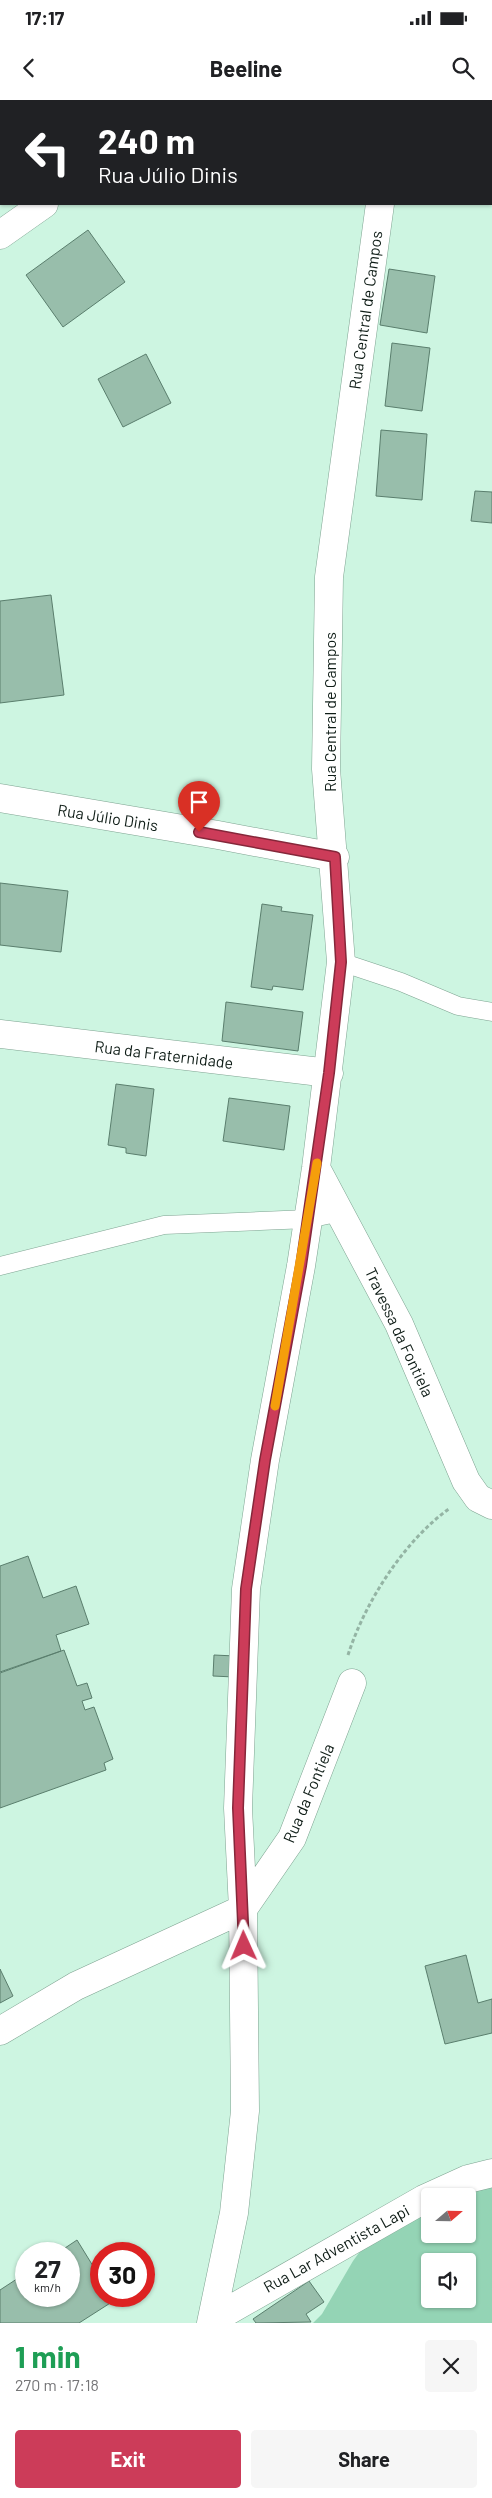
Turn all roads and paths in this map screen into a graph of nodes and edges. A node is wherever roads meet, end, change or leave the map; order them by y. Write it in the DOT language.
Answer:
graph roads {
  1 [pos="43,205"];
  2 [pos="380,205"];
  3 [pos="0,235"];
  4 [pos="0,798"];
  5 [pos="335,857"];
  6 [pos="341,962"];
  7 [pos="492,1012"];
  8 [pos="0,1034"];
  9 [pos="329,1073"];
  10 [pos="316,1168"];
  11 [pos="342,1212"];
  12 [pos="308,1219"];
  13 [pos="0,1266"];
  14 [pos="485,1501"];
  15 [pos="352,1683"];
  16 [pos="243,1909"];
  17 [pos="0,2031"];
  18 [pos="492,2173"];
  19 [pos="212,2321"];
  1 -- 3 [label="street"];
  2 -- 5 [label="street, Rua Central de Campos"];
  4 -- 5 [label="street, Rua Júlio Dinis"];
  5 -- 6 [label="street, Rua Central de Campos"];
  6 -- 7 [label="lane"];
  6 -- 9 [label="street, Rua Central de Campos"];
  8 -- 9 [label="street, Rua da Fraternidade"];
  9 -- 10 [label="street, Rua Central de Campos"];
  10 -- 11 [label="street, Travessa da Fontiela"];
  10 -- 12 [label="street, Rua Central de Campos"];
  11 -- 12 [label="lane"];
  11 -- 14 [label="street, Travessa da Fontiela"];
  12 -- 13 [label="lane"];
  12 -- 16 [label="street, Rua Central de Campos"];
  14 -- 15 [label="path"];
  15 -- 16 [label="street, Rua da Fontiela"];
  16 -- 17 [label="street"];
  16 -- 19 [label="street, Rua Central de Campos"];
  18 -- 19 [label="street, Rua Lar Adventista Lapi"];
}
